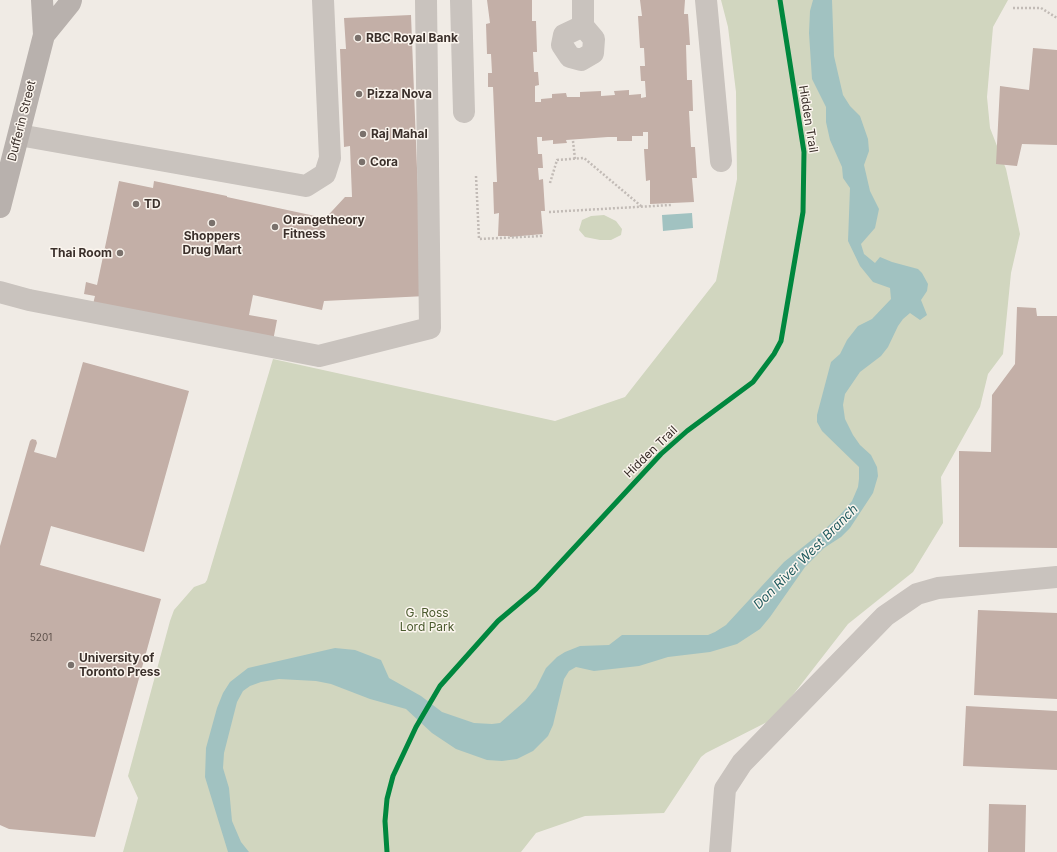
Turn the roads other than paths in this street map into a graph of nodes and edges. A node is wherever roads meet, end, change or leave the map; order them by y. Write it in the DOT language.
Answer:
graph roads {
  1 [pos="42,0"];
  2 [pos="71,0"];
  3 [pos="323,0"];
  4 [pos="426,0"];
  5 [pos="461,0"];
  6 [pos="583,0"];
  7 [pos="706,0"];
  8 [pos="583,26"];
  9 [pos="44,35"];
  10 [pos="464,112"];
  11 [pos="19,135"];
  12 [pos="721,161"];
  13 [pos="1,203"];
  14 [pos="0,292"];
  15 [pos="1057,577"];
  16 [pos="720,852"];
  1 -- 9 [label="main road, Dufferin Street"];
  2 -- 9 [label="main road, Dufferin Street"];
  3 -- 11 [label="lane"];
  4 -- 14 [label="lane"];
  5 -- 10 [label="lane"];
  6 -- 8 [label="lane"];
  7 -- 12 [label="lane"];
  9 -- 11 [label="main road, Dufferin Street"];
  11 -- 13 [label="main road, Dufferin Street"];
  15 -- 16 [label="lane"];
}
